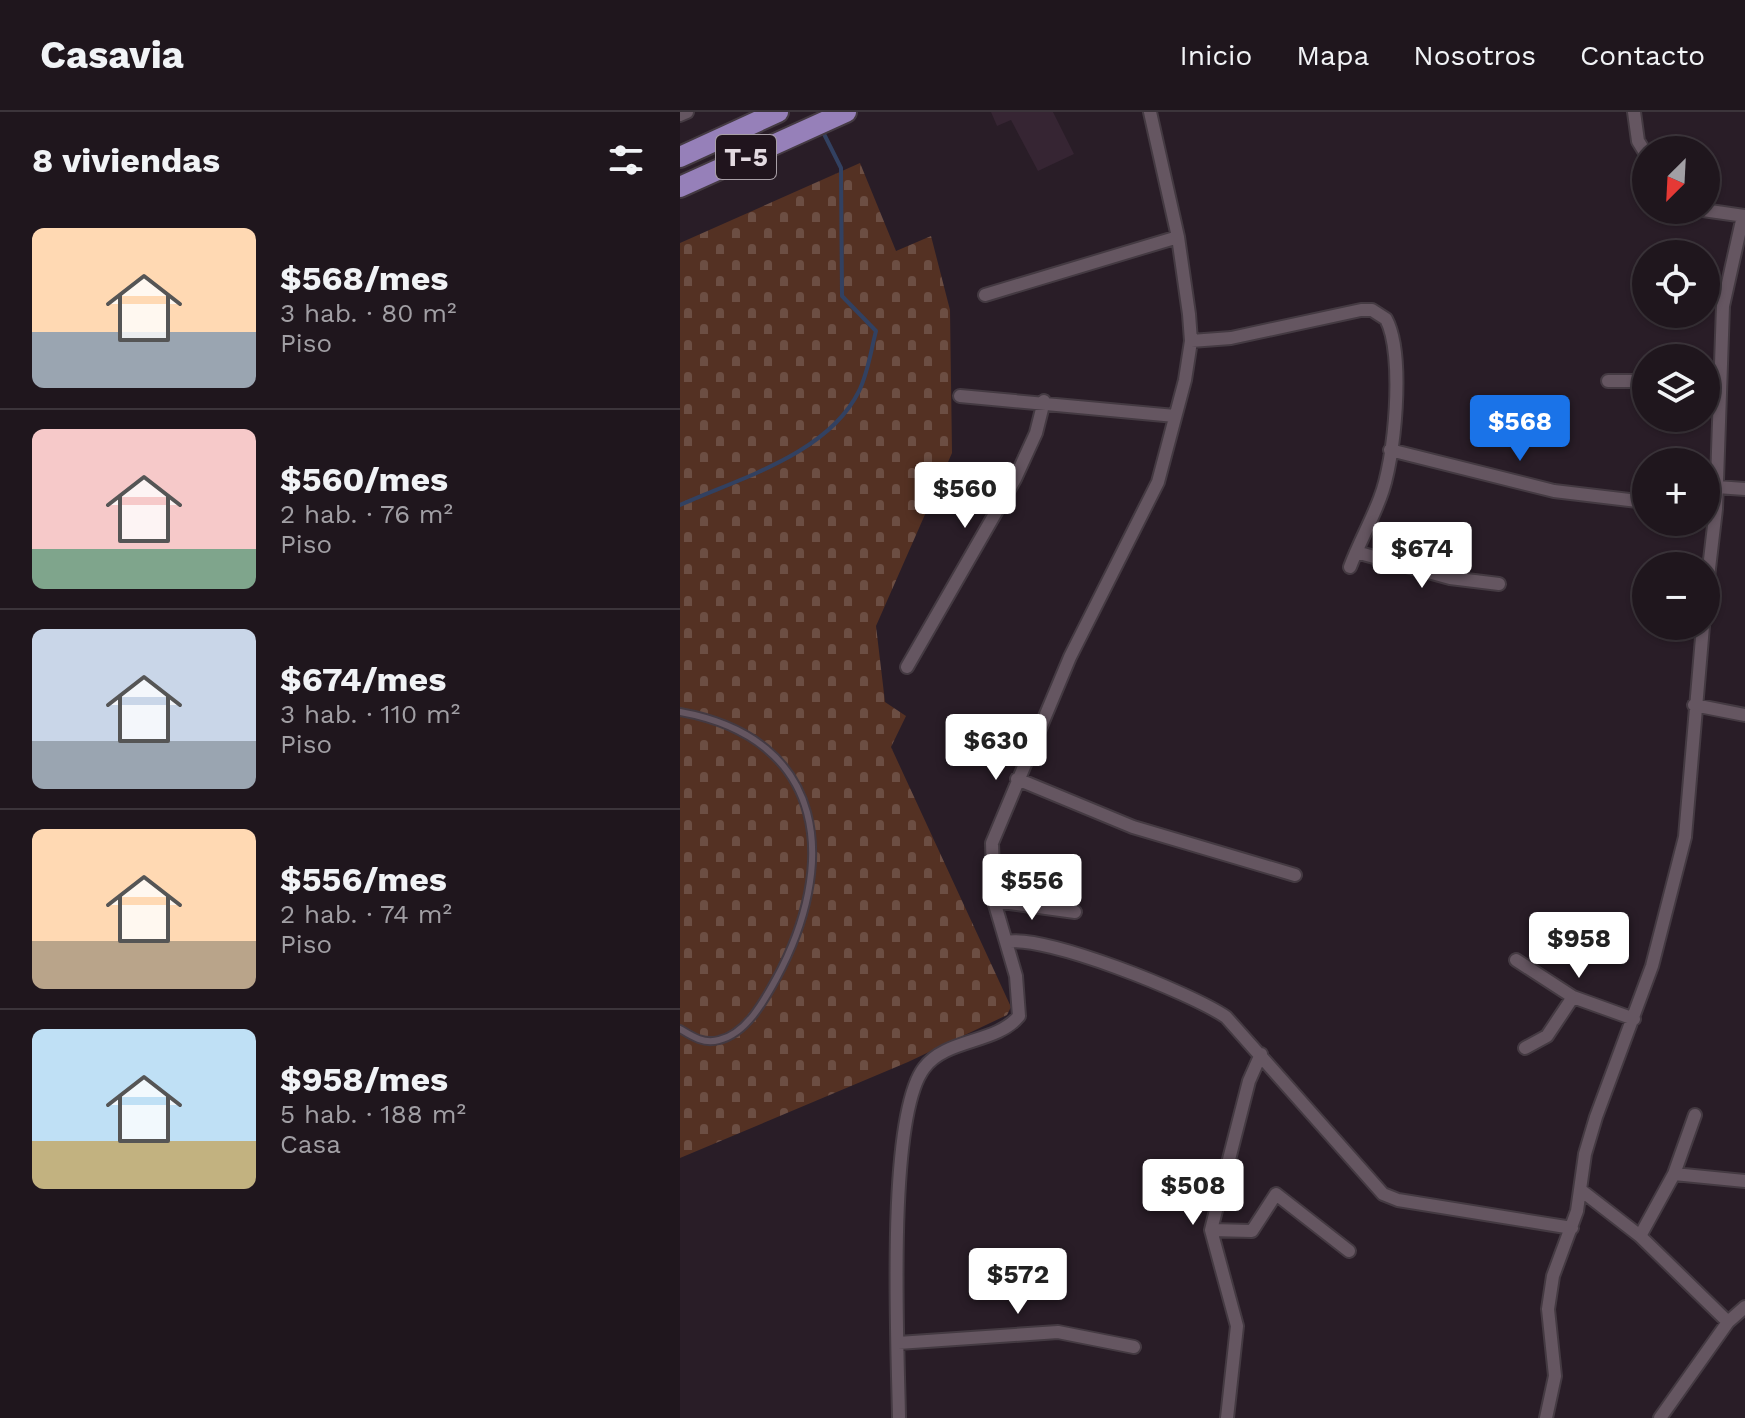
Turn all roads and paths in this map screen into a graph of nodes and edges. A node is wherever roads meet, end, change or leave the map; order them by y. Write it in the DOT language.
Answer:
graph roads {
  1 [pos="687,112"];
  2 [pos="778,112"];
  3 [pos="846,112"];
  4 [pos="1150,112"];
  5 [pos="1634,112"];
  6 [pos="680,115"];
  7 [pos="1637,136"];
  8 [pos="680,157"];
  9 [pos="680,187"];
  10 [pos="1720,212"];
  11 [pos="1744,216"];
  12 [pos="1178,237"];
  13 [pos="985,295"];
  14 [pos="1191,341"];
  15 [pos="1608,381"];
  16 [pos="1632,381"];
  17 [pos="1720,392"];
  18 [pos="960,396"];
  19 [pos="1044,401"];
  20 [pos="1175,416"];
  21 [pos="1390,450"];
  22 [pos="1720,487"];
  23 [pos="1745,489"];
  24 [pos="1632,500"];
  25 [pos="1356,552"];
  26 [pos="1350,567"];
  27 [pos="1499,584"];
  28 [pos="1701,640"];
  29 [pos="907,667"];
  30 [pos="1694,705"];
  31 [pos="680,712"];
  32 [pos="1745,715"];
  33 [pos="1017,779"];
  34 [pos="1295,875"];
  35 [pos="994,901"];
  36 [pos="1075,912"];
  37 [pos="1006,942"];
  38 [pos="1516,960"];
  39 [pos="1573,997"];
  40 [pos="1634,1019"];
  41 [pos="680,1029"];
  42 [pos="1525,1048"];
  43 [pos="1261,1054"];
  44 [pos="1695,1115"];
  45 [pos="1674,1174"];
  46 [pos="1745,1181"];
  47 [pos="1582,1191"];
  48 [pos="1572,1228"];
  49 [pos="1211,1230"];
  50 [pos="1640,1236"];
  51 [pos="1349,1251"];
  52 [pos="1745,1307"];
  53 [pos="1728,1322"];
  54 [pos="898,1343"];
  55 [pos="1134,1347"];
  56 [pos="899,1418"];
  57 [pos="1227,1418"];
  58 [pos="1546,1418"];
  59 [pos="1660,1418"];
  1 -- 6 [label="street"];
  2 -- 8 [label="highway, T-5"];
  3 -- 9 [label="highway, T-5"];
  4 -- 12 [label="street"];
  5 -- 7 [label="street"];
  10 -- 11 [label="street"];
  11 -- 17 [label="street"];
  12 -- 13 [label="street"];
  12 -- 14 [label="street"];
  14 -- 20 [label="street"];
  14 -- 21 [label="street"];
  15 -- 16 [label="street"];
  18 -- 19 [label="street"];
  19 -- 20 [label="street"];
  19 -- 29 [label="street"];
  20 -- 33 [label="street"];
  21 -- 24 [label="street"];
  21 -- 25 [label="street"];
  22 -- 23 [label="street"];
  25 -- 26 [label="street"];
  25 -- 27 [label="street"];
  28 -- 30 [label="street"];
  30 -- 32 [label="street"];
  30 -- 40 [label="street"];
  31 -- 41 [label="lane"];
  33 -- 34 [label="street"];
  33 -- 35 [label="street"];
  35 -- 36 [label="street"];
  35 -- 37 [label="street"];
  37 -- 43 [label="street"];
  37 -- 54 [label="street"];
  38 -- 39 [label="street"];
  39 -- 40 [label="street"];
  39 -- 42 [label="street"];
  40 -- 47 [label="street"];
  43 -- 48 [label="street"];
  43 -- 49 [label="street"];
  44 -- 45 [label="street"];
  45 -- 46 [label="street"];
  45 -- 50 [label="street"];
  47 -- 48 [label="street"];
  47 -- 50 [label="street"];
  48 -- 58 [label="street"];
  49 -- 51 [label="street"];
  49 -- 57 [label="street"];
  50 -- 53 [label="street"];
  52 -- 53 [label="street"];
  53 -- 59 [label="street"];
  54 -- 55 [label="street"];
  54 -- 56 [label="street"];
}
